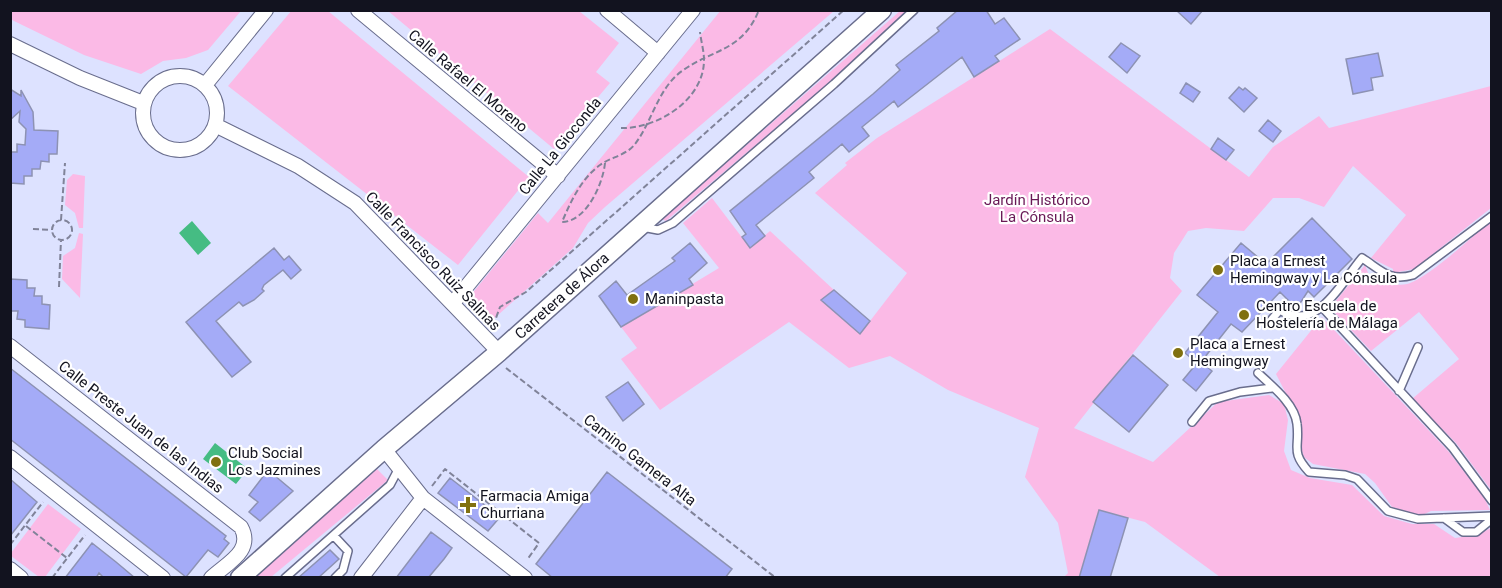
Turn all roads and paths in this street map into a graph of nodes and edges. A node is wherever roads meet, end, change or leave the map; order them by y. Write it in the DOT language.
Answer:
graph roads {
  1 [pos="266,10"];
  2 [pos="358,10"];
  3 [pos="607,10"];
  4 [pos="693,10"];
  5 [pos="759,10"];
  6 [pos="844,10"];
  7 [pos="882,10"];
  8 [pos="914,10"];
  9 [pos="700,32"];
  10 [pos="10,44"];
  11 [pos="658,53"];
  12 [pos="704,60"];
  13 [pos="205,85"];
  14 [pos="143,103"];
  15 [pos="215,124"];
  16 [pos="646,126"];
  17 [pos="621,128"];
  18 [pos="65,163"];
  19 [pos="604,163"];
  20 [pos="558,176"];
  21 [pos="1491,216"];
  22 [pos="61,220"];
  23 [pos="640,227"];
  24 [pos="33,229"];
  25 [pos="52,230"];
  26 [pos="61,240"];
  27 [pos="59,287"];
  28 [pos="453,303"];
  29 [pos="1322,307"];
  30 [pos="1272,319"];
  31 [pos="10,346"];
  32 [pos="494,346"];
  33 [pos="1418,347"];
  34 [pos="1258,373"];
  35 [pos="1272,388"];
  36 [pos="1399,391"];
  37 [pos="1192,422"];
  38 [pos="384,449"];
  39 [pos="10,457"];
  40 [pos="399,468"];
  41 [pos="47,498"];
  42 [pos="423,498"];
  43 [pos="1491,501"];
  44 [pos="1491,517"];
  45 [pos="1444,518"];
  46 [pos="26,526"];
  47 [pos="89,530"];
  48 [pos="334,536"];
  49 [pos="10,545"];
  50 [pos="67,558"];
  51 [pos="10,569"];
  52 [pos="521,575"];
  53 [pos="21,578"];
  54 [pos="52,578"];
  55 [pos="163,578"];
  56 [pos="211,578"];
  57 [pos="240,578"];
  58 [pos="285,578"];
  59 [pos="335,578"];
  60 [pos="361,578"];
  61 [pos="776,578"];
  1 -- 13 [label="street"];
  2 -- 20 [label="street, Calle Rafael El Moreno"];
  3 -- 11 [label="street"];
  4 -- 11 [label="street, Calle La Gioconda"];
  5 -- 12 [label="path"];
  6 -- 32 [label="path"];
  7 -- 23 [label="main road, Carretera de Álora"];
  8 -- 23 [label="lane"];
  9 -- 12 [label="path"];
  10 -- 14 [label="street"];
  11 -- 20 [label="street, Calle La Gioconda"];
  12 -- 16 [label="path"];
  12 -- 16 [label="path"];
  13 -- 14 [label="street"];
  13 -- 15 [label="street"];
  14 -- 15 [label="street"];
  15 -- 28 [label="street, Calle Francisco Ruiz Salinas"];
  16 -- 17 [label="path"];
  16 -- 19 [label="path"];
  18 -- 22 [label="path"];
  19 -- 19 [label="path"];
  20 -- 28 [label="street, Calle La Gioconda"];
  21 -- 29 [label="lane"];
  22 -- 25 [label="path"];
  22 -- 26 [label="path"];
  23 -- 32 [label="main road, Carretera de Álora"];
  24 -- 25 [label="path"];
  25 -- 26 [label="path"];
  26 -- 27 [label="path"];
  28 -- 32 [label="street, Calle Francisco Ruiz Salinas"];
  29 -- 30 [label="lane"];
  29 -- 36 [label="lane"];
  31 -- 56 [label="street, Calle Preste Juan de las Indias"];
  32 -- 38 [label="main road, Carretera de Álora"];
  32 -- 61 [label="path, Camino Gamera Alta"];
  33 -- 36 [label="lane"];
  34 -- 35 [label="lane"];
  35 -- 37 [label="lane"];
  35 -- 45 [label="lane"];
  36 -- 43 [label="lane"];
  38 -- 40 [label="street"];
  38 -- 57 [label="main road, Carretera de Álora"];
  39 -- 55 [label="street"];
  40 -- 42 [label="street"];
  40 -- 48 [label="lane"];
  41 -- 46 [label="path"];
  42 -- 52 [label="street"];
  42 -- 52 [label="path"];
  42 -- 60 [label="street"];
  44 -- 45 [label="lane"];
  44 -- 45 [label="lane"];
  46 -- 49 [label="path"];
  46 -- 50 [label="path"];
  47 -- 50 [label="path"];
  48 -- 58 [label="lane"];
  48 -- 59 [label="lane"];
  50 -- 54 [label="path"];
  51 -- 53 [label="street"];
}
